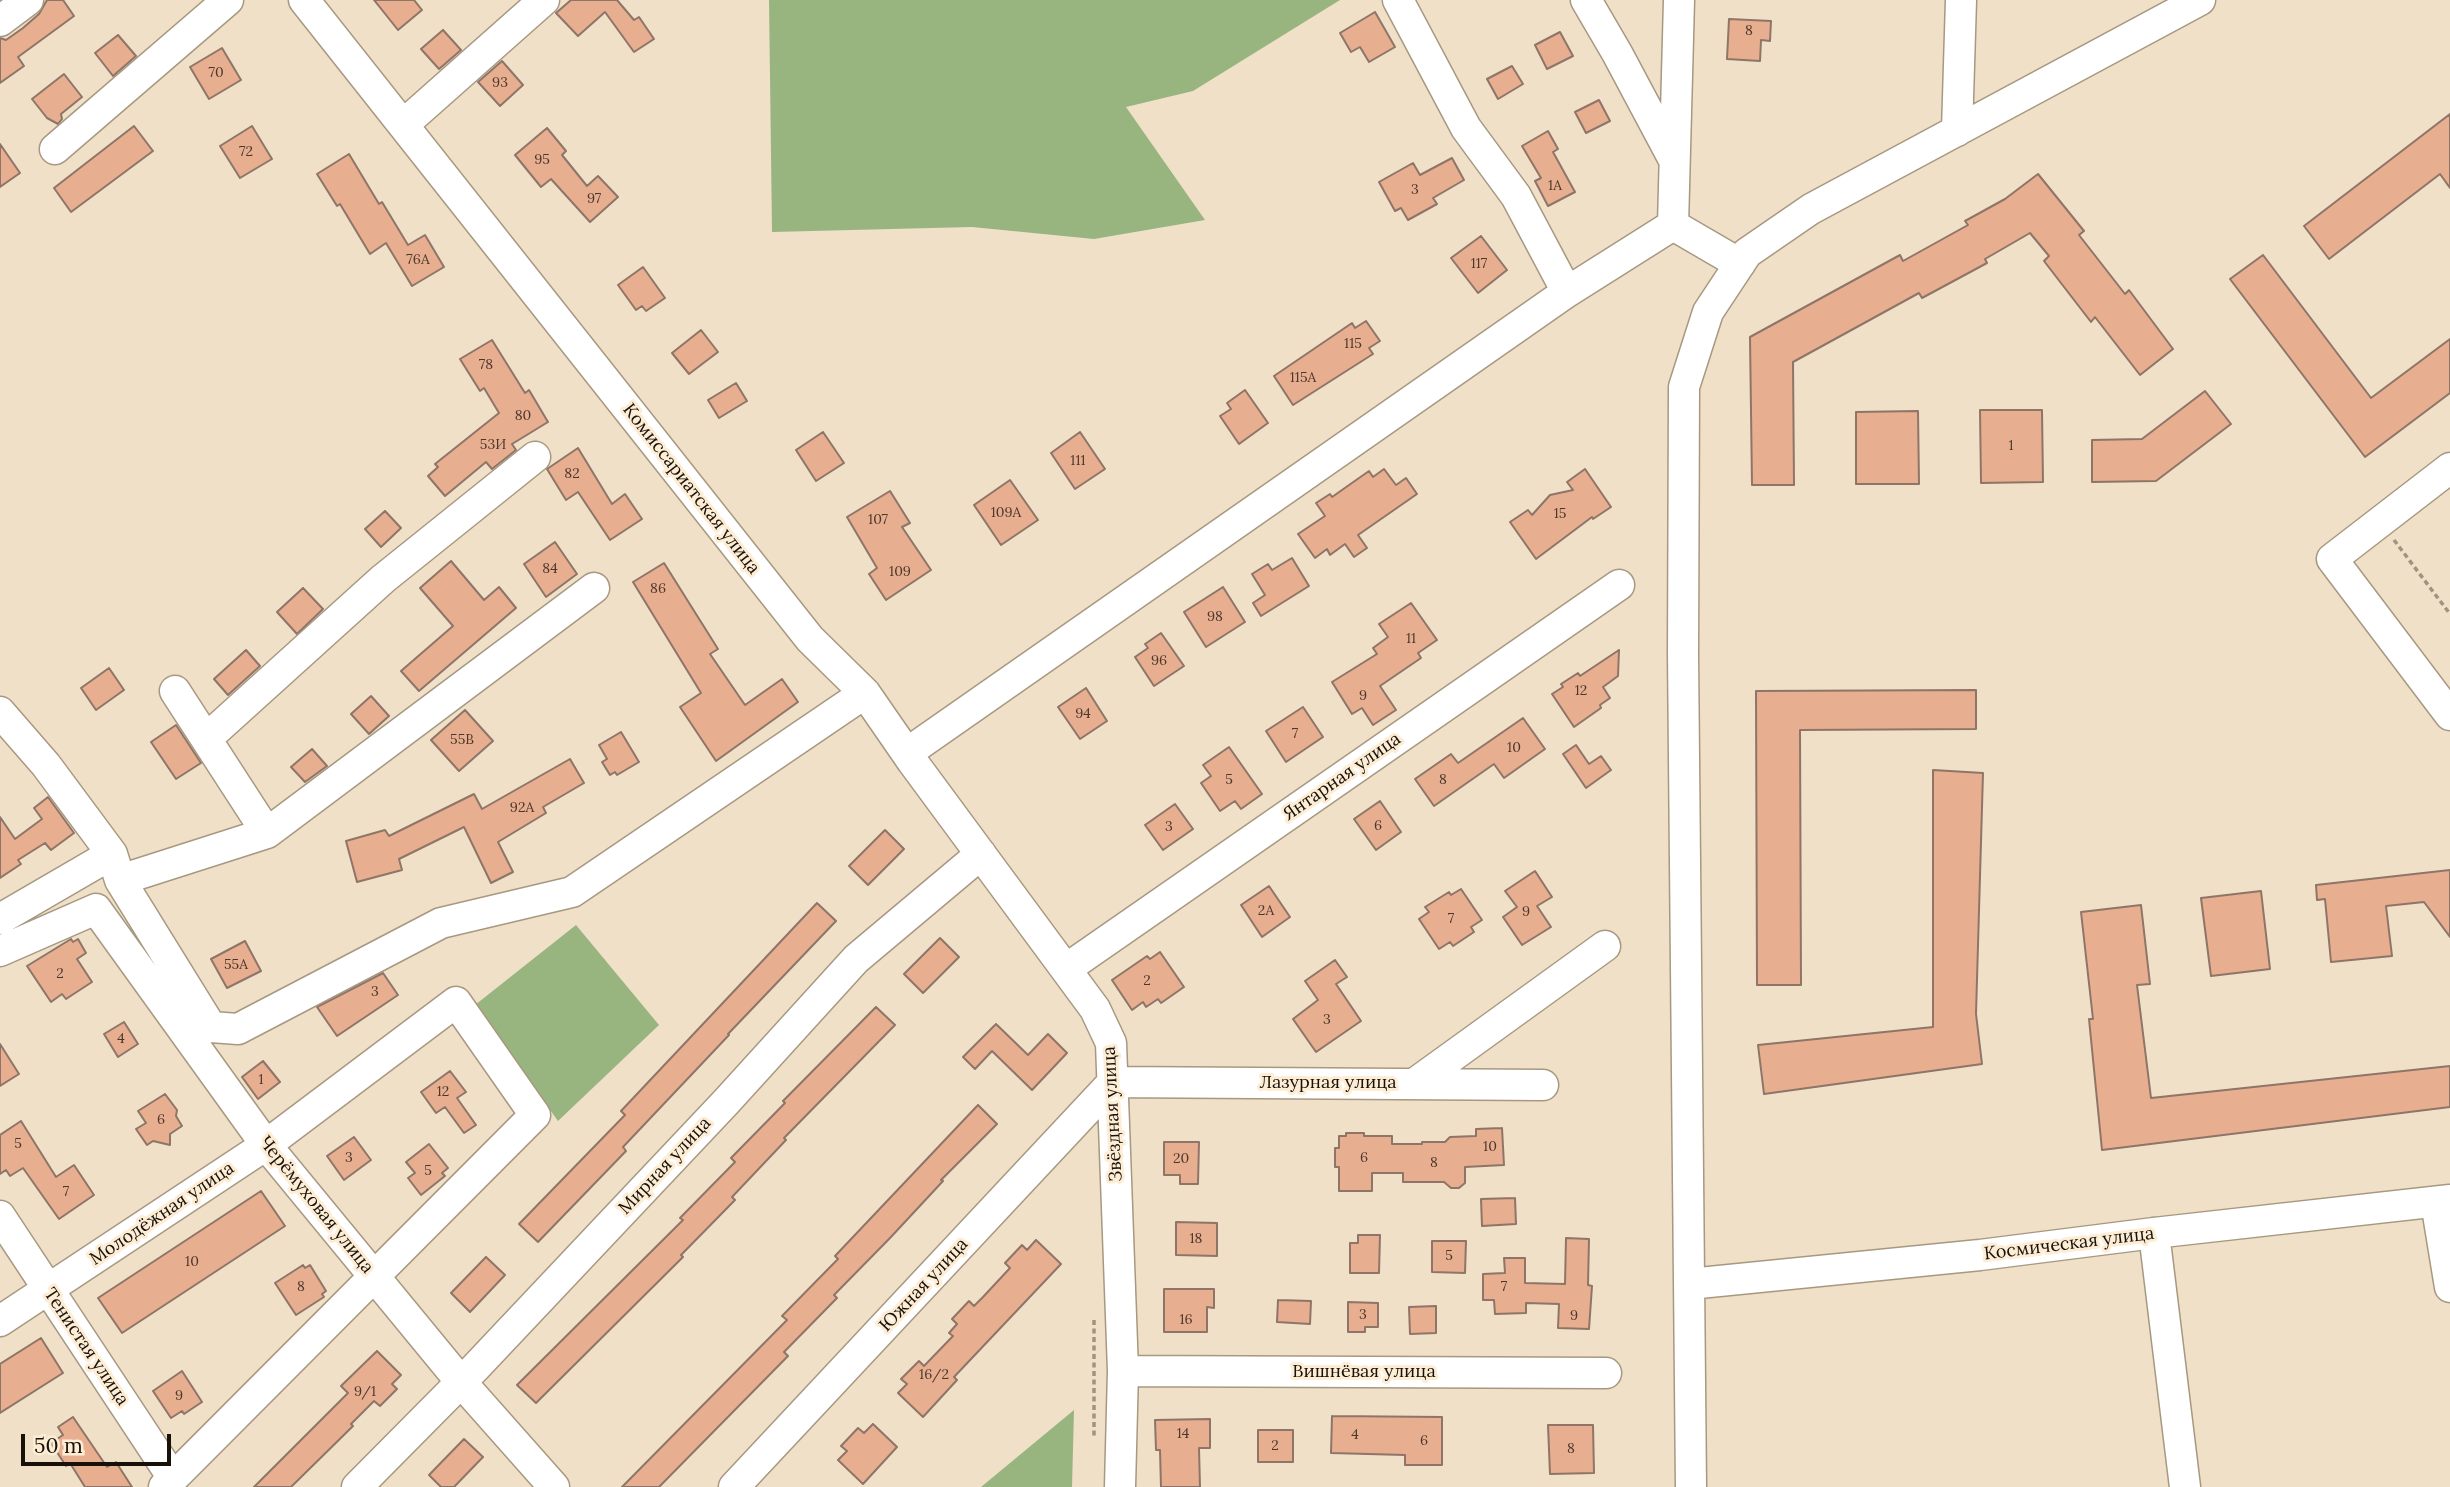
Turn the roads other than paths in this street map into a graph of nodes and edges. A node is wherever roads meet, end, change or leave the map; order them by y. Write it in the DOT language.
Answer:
graph roads {
  1 [pos="28,0"];
  2 [pos="228,0"];
  3 [pos="304,0"];
  4 [pos="544,0"];
  5 [pos="1398,0"];
  6 [pos="1586,0"];
  7 [pos="1679,0"];
  8 [pos="1961,0"];
  9 [pos="2200,0"];
  10 [pos="0,21"];
  11 [pos="403,125"];
  12 [pos="1956,131"];
  13 [pos="55,149"];
  14 [pos="1674,160"];
  15 [pos="1673,225"];
  16 [pos="1740,264"];
  17 [pos="1567,292"];
  18 [pos="535,457"];
  19 [pos="2450,468"];
  20 [pos="1619,585"];
  21 [pos="594,588"];
  22 [pos="175,691"];
  23 [pos="865,693"];
  24 [pos="2450,715"];
  25 [pos="5,728"];
  26 [pos="206,739"];
  27 [pos="906,753"];
  28 [pos="267,833"];
  29 [pos="982,855"];
  30 [pos="116,867"];
  31 [pos="0,919"];
  32 [pos="1605,946"];
  33 [pos="0,951"];
  34 [pos="1066,969"];
  35 [pos="1113,1082"];
  36 [pos="1414,1084"];
  37 [pos="1543,1085"];
  38 [pos="266,1145"];
  39 [pos="2443,1201"];
  40 [pos="0,1216"];
  41 [pos="2154,1233"];
  42 [pos="374,1276"];
  43 [pos="1689,1284"];
  44 [pos="2450,1287"];
  45 [pos="48,1290"];
  46 [pos="0,1321"];
  47 [pos="1123,1371"];
  48 [pos="1606,1373"];
  49 [pos="461,1382"];
  50 [pos="169,1483"];
  51 [pos="357,1487"];
  52 [pos="554,1487"];
  53 [pos="734,1487"];
  54 [pos="1120,1487"];
  55 [pos="1691,1487"];
  56 [pos="2185,1487"];
  1 -- 10 [label="street"];
  2 -- 13 [label="street"];
  3 -- 11 [label="street, Комиссариатская улица"];
  4 -- 11 [label="street"];
  5 -- 17 [label="street"];
  6 -- 14 [label="street"];
  7 -- 14 [label="street"];
  8 -- 12 [label="street"];
  9 -- 12 [label="street"];
  11 -- 23 [label="street, Комиссариатская улица"];
  12 -- 16 [label="street"];
  14 -- 15 [label="street"];
  15 -- 16 [label="street"];
  15 -- 17 [label="street"];
  16 -- 43 [label="street"];
  17 -- 27 [label="street"];
  18 -- 26 [label="street"];
  19 -- 24 [label="street"];
  20 -- 34 [label="street, Янтарная улица"];
  21 -- 28 [label="street"];
  22 -- 26 [label="street"];
  23 -- 27 [label="street, Звёздная улица"];
  23 -- 30 [label="street"];
  25 -- 30 [label="street"];
  26 -- 28 [label="street"];
  27 -- 29 [label="street, Звёздная улица"];
  28 -- 30 [label="street"];
  29 -- 34 [label="street, Звёздная улица"];
  29 -- 49 [label="street, Мирная улица"];
  30 -- 31 [label="street"];
  32 -- 36 [label="street"];
  33 -- 38 [label="street, Черёмуховая улица"];
  34 -- 35 [label="street, Звёздная улица"];
  35 -- 36 [label="street, Лазурная улица"];
  35 -- 47 [label="street, Звёздная улица"];
  35 -- 53 [label="street, Южная улица"];
  36 -- 37 [label="street, Лазурная улица"];
  38 -- 42 [label="street, Черёмуховая улица"];
  38 -- 42 [label="street, Молодёжная улица"];
  38 -- 45 [label="street, Молодёжная улица"];
  39 -- 41 [label="street, Космическая улица"];
  39 -- 44 [label="street"];
  40 -- 45 [label="street, Тенистая улица"];
  41 -- 43 [label="street, Космическая улица"];
  41 -- 56 [label="street"];
  42 -- 49 [label="street, Черёмуховая улица"];
  42 -- 50 [label="street"];
  43 -- 55 [label="street"];
  45 -- 46 [label="street, Молодёжная улица"];
  45 -- 50 [label="street, Тенистая улица"];
  47 -- 48 [label="street, Вишнёвая улица"];
  47 -- 54 [label="street, Звёздная улица"];
  49 -- 51 [label="street, Мирная улица"];
  49 -- 52 [label="street, Черёмуховая улица"];
}
